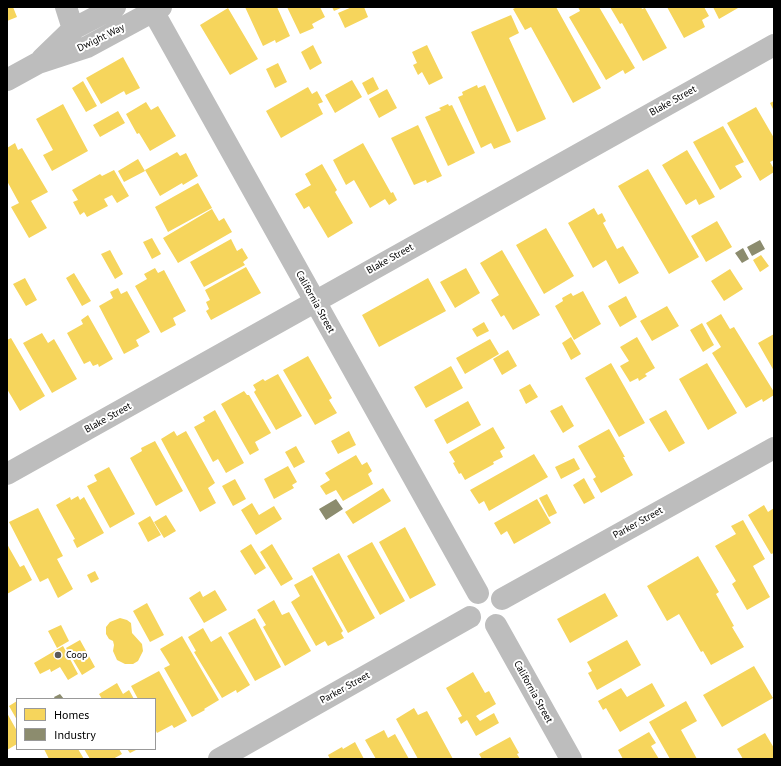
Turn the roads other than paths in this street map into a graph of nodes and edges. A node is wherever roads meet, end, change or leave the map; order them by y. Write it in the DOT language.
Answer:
graph roads {
  1 [pos="66,7"];
  2 [pos="115,7"];
  3 [pos="157,9"];
  4 [pos="74,30"];
  5 [pos="774,45"];
  6 [pos="38,63"];
  7 [pos="7,80"];
  8 [pos="315,302"];
  9 [pos="774,448"];
  10 [pos="7,474"];
  11 [pos="478,593"];
  12 [pos="502,599"];
  13 [pos="470,618"];
  14 [pos="496,625"];
  15 [pos="219,759"];
  16 [pos="571,759"];
  1 -- 4 [label="street"];
  2 -- 4 [label="street, Dwight Way"];
  3 -- 6 [label="street, Dwight Way"];
  3 -- 8 [label="street, California Street"];
  4 -- 6 [label="street, Dwight Way"];
  5 -- 8 [label="street, Blake Street"];
  6 -- 7 [label="street, Dwight Way"];
  8 -- 10 [label="street, Blake Street"];
  8 -- 11 [label="street, California Street"];
  9 -- 12 [label="street, Parker Street"];
  11 -- 12 [label="street"];
  11 -- 13 [label="street"];
  12 -- 14 [label="street"];
  13 -- 14 [label="street"];
  13 -- 15 [label="street, Parker Street"];
  14 -- 16 [label="street, California Street"];
}
